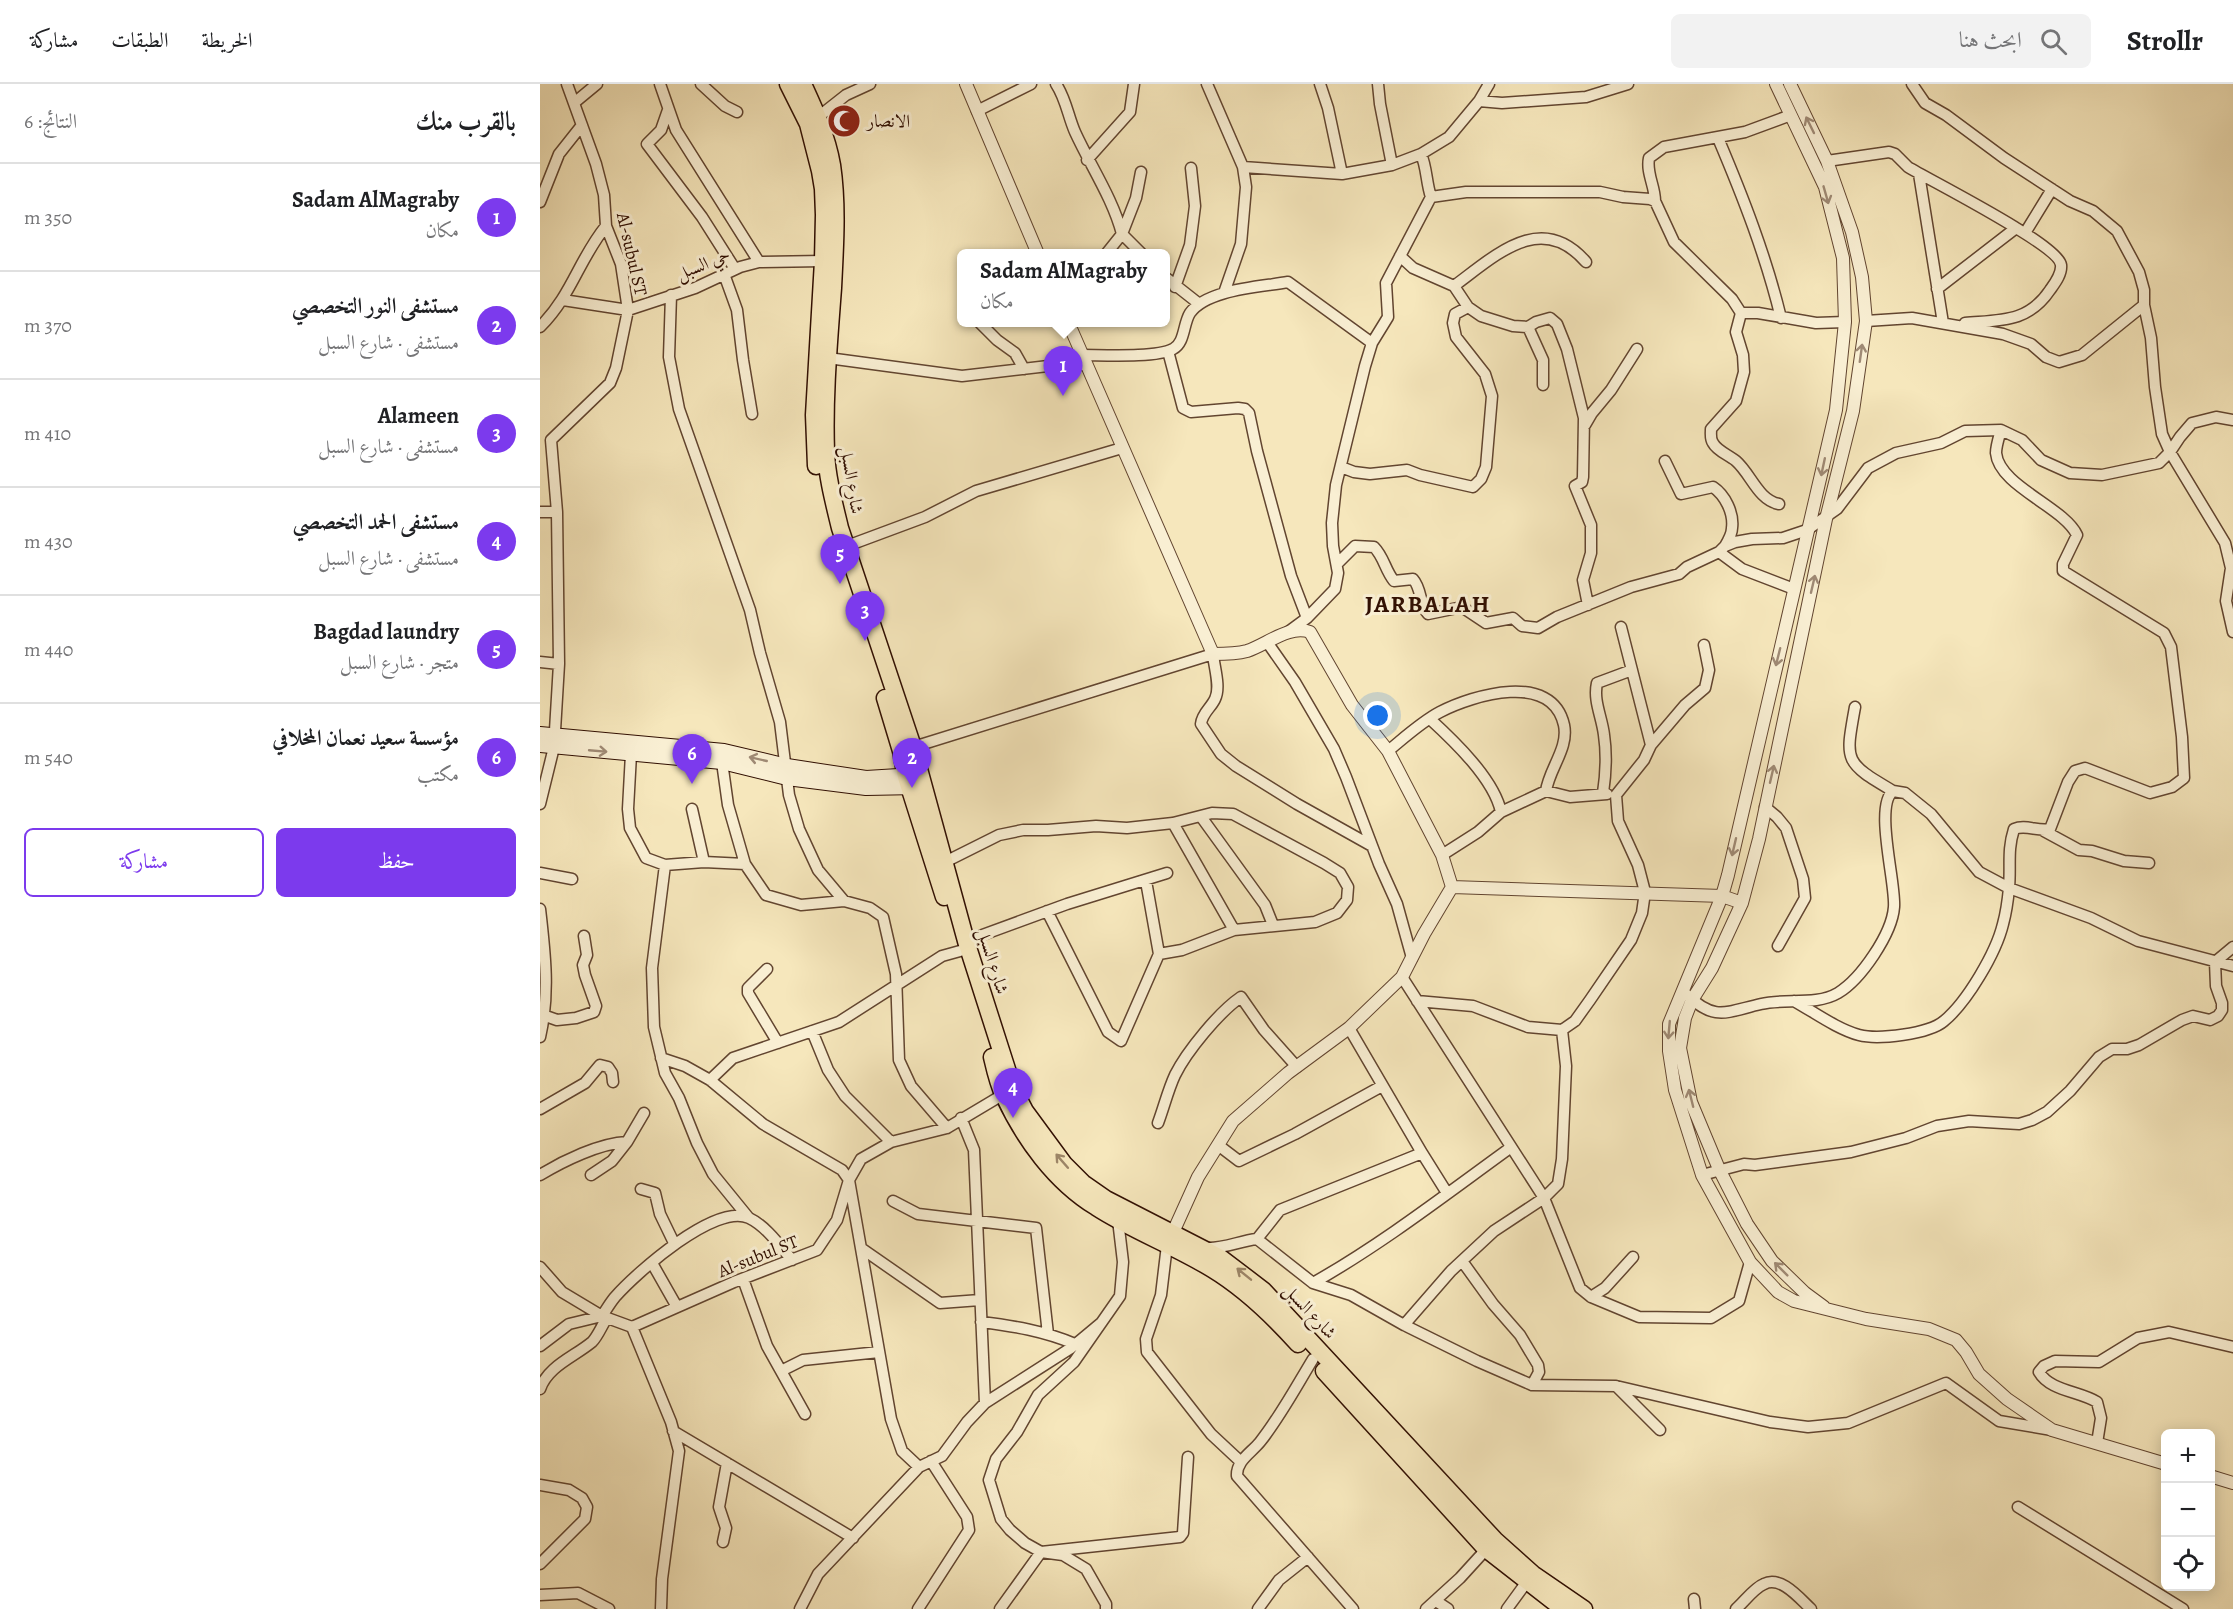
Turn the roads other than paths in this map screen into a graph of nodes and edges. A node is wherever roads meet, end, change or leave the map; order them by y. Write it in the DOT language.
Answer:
graph roads {
  1 [pos="567,84"];
  2 [pos="597,84"];
  3 [pos="660,84"];
  4 [pos="701,84"];
  5 [pos="788,84"];
  6 [pos="803,84"];
  7 [pos="870,84"];
  8 [pos="966,84"];
  9 [pos="1031,84"];
  10 [pos="1056,84"];
  11 [pos="1134,84"];
  12 [pos="1207,84"];
  13 [pos="1320,84"];
  14 [pos="1378,84"];
  15 [pos="1489,84"];
  16 [pos="1628,84"];
  17 [pos="1776,84"];
  18 [pos="1790,84"];
  19 [pos="1912,84"];
  20 [pos="1479,101"];
  21 [pos="574,103"];
  22 [pos="669,109"];
  23 [pos="737,111"];
  24 [pos="977,111"];
  25 [pos="1791,115"];
  26 [pos="813,121"];
  27 [pos="582,125"];
  28 [pos="1718,138"];
  29 [pos="1421,154"];
  30 [pos="1087,160"];
  31 [pos="1827,161"];
  32 [pos="1392,165"];
  33 [pos="1244,167"];
  34 [pos="1191,168"];
  35 [pos="1141,172"];
  36 [pos="1342,174"];
  37 [pos="1919,174"];
  38 [pos="543,185"];
  39 [pos="2052,189"];
  40 [pos="1431,197"];
  41 [pos="1654,201"];
  42 [pos="540,202"];
  43 [pos="606,226"];
  44 [pos="2021,231"];
  45 [pos="1122,234"];
  46 [pos="1036,249"];
  47 [pos="1110,249"];
  48 [pos="1137,249"];
  49 [pos="1400,256"];
  50 [pos="823,261"];
  51 [pos="759,262"];
  52 [pos="1586,262"];
  53 [pos="735,269"];
  54 [pos="724,274"];
  55 [pos="1170,282"];
  56 [pos="1454,286"];
  57 [pos="1175,287"];
  58 [pos="1937,289"];
  59 [pos="1224,293"];
  60 [pos="671,294"];
  61 [pos="563,300"];
  62 [pos="1198,303"];
  63 [pos="2144,304"];
  64 [pos="1468,307"];
  65 [pos="628,310"];
  66 [pos="1741,313"];
  67 [pos="1781,318"];
  68 [pos="1845,321"];
  69 [pos="1866,321"];
  70 [pos="1948,323"];
  71 [pos="540,327"];
  72 [pos="984,327"];
  73 [pos="1070,327"];
  74 [pos="1528,327"];
  75 [pos="1372,343"];
  76 [pos="1637,350"];
  77 [pos="1168,351"];
  78 [pos="828,358"];
  79 [pos="1084,360"];
  80 [pos="1024,369"];
  81 [pos="1543,385"];
  82 [pos="752,414"];
  83 [pos="2233,420"];
  84 [pos="1585,425"];
  85 [pos="2001,430"];
  86 [pos="545,440"];
  87 [pos="1122,448"];
  88 [pos="2170,452"];
  89 [pos="1665,461"];
  90 [pos="1341,467"];
  91 [pos="1779,504"];
  92 [pos="540,512"];
  93 [pos="556,512"];
  94 [pos="1826,519"];
  95 [pos="1807,530"];
  96 [pos="847,546"];
  97 [pos="1722,549"];
  98 [pos="1338,563"];
  99 [pos="1794,590"];
  100 [pos="1588,605"];
  101 [pos="1307,618"];
  102 [pos="1621,627"];
  103 [pos="2233,632"];
  104 [pos="1285,634"];
  105 [pos="1267,642"];
  106 [pos="1704,645"];
  107 [pos="1212,654"];
  108 [pos="540,662"];
  109 [pos="559,664"];
  110 [pos="1632,670"];
  111 [pos="1856,707"];
  112 [pos="1430,719"];
  113 [pos="540,734"];
  114 [pos="549,742"];
  115 [pos="1651,745"];
  116 [pos="907,749"];
  117 [pos="1388,751"];
  118 [pos="631,754"];
  119 [pos="722,762"];
  120 [pos="787,772"];
  121 [pos="915,781"];
  122 [pos="1546,791"];
  123 [pos="1893,791"];
  124 [pos="1603,793"];
  125 [pos="1616,795"];
  126 [pos="540,804"];
  127 [pos="1765,807"];
  128 [pos="692,809"];
  129 [pos="1501,812"];
  130 [pos="1202,818"];
  131 [pos="1173,824"];
  132 [pos="2044,831"];
  133 [pos="1372,846"];
  134 [pos="1442,855"];
  135 [pos="704,862"];
  136 [pos="945,862"];
  137 [pos="2150,863"];
  138 [pos="745,864"];
  139 [pos="665,865"];
  140 [pos="540,873"];
  141 [pos="1167,873"];
  142 [pos="572,879"];
  143 [pos="1146,881"];
  144 [pos="1452,887"];
  145 [pos="2009,888"];
  146 [pos="1645,892"];
  147 [pos="1722,896"];
  148 [pos="844,901"];
  149 [pos="1742,903"];
  150 [pos="540,909"];
  151 [pos="1047,911"];
  152 [pos="1273,926"];
  153 [pos="541,927"];
  154 [pos="1234,930"];
  155 [pos="584,936"];
  156 [pos="963,946"];
  157 [pos="1778,946"];
  158 [pos="2233,947"];
  159 [pos="1158,954"];
  160 [pos="1412,958"];
  161 [pos="2215,962"];
  162 [pos="2233,966"];
  163 [pos="767,969"];
  164 [pos="1402,977"];
  165 [pos="896,985"];
  166 [pos="1682,990"];
  167 [pos="1692,1000"];
  168 [pos="1417,1001"];
  169 [pos="1794,1001"];
  170 [pos="543,1014"];
  171 [pos="1349,1028"];
  172 [pos="1562,1030"];
  173 [pos="812,1031"];
  174 [pos="540,1037"];
  175 [pos="778,1043"];
  176 [pos="661,1058"];
  177 [pos="1297,1067"];
  178 [pos="710,1080"];
  179 [pos="613,1082"];
  180 [pos="1382,1086"];
  181 [pos="1008,1091"];
  182 [pos="540,1109"];
  183 [pos="644,1113"];
  184 [pos="961,1118"];
  185 [pos="1158,1123"];
  186 [pos="947,1128"];
  187 [pos="627,1142"];
  188 [pos="891,1142"];
  189 [pos="1218,1145"];
  190 [pos="1510,1148"];
  191 [pos="1422,1153"];
  192 [pos="1719,1169"];
  193 [pos="1702,1174"];
  194 [pos="540,1175"];
  195 [pos="591,1175"];
  196 [pos="849,1180"];
  197 [pos="641,1189"];
  198 [pos="1447,1193"];
  199 [pos="1544,1198"];
  200 [pos="893,1201"];
  201 [pos="748,1217"];
  202 [pos="976,1220"];
  203 [pos="1118,1220"];
  204 [pos="1170,1239"];
  205 [pos="1257,1239"];
  206 [pos="674,1243"];
  207 [pos="1199,1247"];
  208 [pos="861,1248"];
  209 [pos="1633,1257"];
  210 [pos="792,1260"];
  211 [pos="1462,1261"];
  212 [pos="1750,1262"];
  213 [pos="652,1263"];
  214 [pos="540,1267"];
  215 [pos="743,1279"];
  216 [pos="1313,1283"];
  217 [pos="1591,1297"];
  218 [pos="980,1300"];
  219 [pos="677,1307"];
  220 [pos="1825,1307"];
  221 [pos="605,1317"];
  222 [pos="981,1322"];
  223 [pos="1101,1323"];
  224 [pos="1404,1325"];
  225 [pos="632,1327"];
  226 [pos="1048,1334"];
  227 [pos="1075,1344"];
  228 [pos="540,1346"];
  229 [pos="2233,1347"];
  230 [pos="879,1352"];
  231 [pos="1313,1359"];
  232 [pos="781,1371"];
  233 [pos="1532,1385"];
  234 [pos="1616,1386"];
  235 [pos="540,1389"];
  236 [pos="985,1403"];
  237 [pos="805,1414"];
  238 [pos="1660,1430"];
  239 [pos="2052,1430"];
  240 [pos="673,1431"];
  241 [pos="2097,1443"];
  242 [pos="1188,1457"];
  243 [pos="931,1461"];
  244 [pos="1241,1462"];
  245 [pos="2161,1462"];
  246 [pos="727,1463"];
  247 [pos="919,1467"];
  248 [pos="2215,1477"];
  249 [pos="2233,1483"];
  250 [pos="540,1485"];
  251 [pos="2019,1507"];
  252 [pos="853,1538"];
  253 [pos="723,1542"];
  254 [pos="1490,1544"];
  255 [pos="1041,1552"];
  256 [pos="1308,1557"];
  257 [pos="540,1564"];
  258 [pos="1530,1578"];
  259 [pos="540,1595"];
  260 [pos="1436,1601"];
  261 [pos="609,1609"];
  262 [pos="661,1609"];
  263 [pos="800,1609"];
  264 [pos="918,1609"];
  265 [pos="1000,1609"];
  266 [pos="1106,1609"];
  267 [pos="1258,1609"];
  268 [pos="1353,1609"];
  269 [pos="1426,1609"];
  270 [pos="1448,1609"];
  271 [pos="1507,1609"];
  272 [pos="1563,1609"];
  273 [pos="1584,1609"];
  274 [pos="1736,1609"];
  275 [pos="1811,1609"];
  276 [pos="2182,1609"];
  1 -- 21 [label="street, Al-subul ST"];
  2 -- 21 [label="street"];
  3 -- 22 [label="street"];
  4 -- 23 [label="street"];
  5 -- 26 [label="main road, شارع السبل"];
  6 -- 26 [label="main road, شارع السبل"];
  7 -- 26 [label="street"];
  8 -- 24 [label="street"];
  9 -- 24 [label="street"];
  10 -- 30 [label="street"];
  11 -- 30 [label="street"];
  12 -- 33 [label="street"];
  13 -- 36 [label="street"];
  14 -- 32 [label="street"];
  15 -- 20 [label="street"];
  16 -- 20 [label="street"];
  17 -- 25 [label="street"];
  31 -- 18 [label="street, one-way"];
  19 -- 39 [label="street"];
  20 -- 29 [label="street"];
  21 -- 27 [label="street, Al-subul ST"];
  22 -- 51 [label="street"];
  22 -- 53 [label="street"];
  24 -- 46 [label="street"];
  25 -- 28 [label="street"];
  25 -- 68 [label="street, one-way"];
  26 -- 50 [label="main road, شارع السبل"];
  26 -- 78 [label="main road, شارع السبل"];
  27 -- 38 [label="street"];
  27 -- 43 [label="street, Al-subul ST"];
  28 -- 41 [label="street"];
  28 -- 67 [label="street"];
  29 -- 32 [label="street"];
  29 -- 40 [label="street"];
  30 -- 45 [label="street"];
  31 -- 37 [label="street"];
  31 -- 69 [label="street"];
  32 -- 36 [label="street"];
  33 -- 36 [label="street"];
  33 -- 59 [label="street"];
  34 -- 57 [label="street"];
  35 -- 45 [label="street"];
  37 -- 44 [label="street"];
  37 -- 58 [label="street"];
  38 -- 42 [label="street"];
  39 -- 44 [label="street"];
  39 -- 63 [label="street"];
  40 -- 41 [label="street"];
  40 -- 49 [label="street"];
  41 -- 66 [label="street"];
  43 -- 61 [label="street"];
  43 -- 65 [label="street, Al-subul ST"];
  44 -- 58 [label="street"];
  44 -- 70 [label="street"];
  45 -- 47 [label="street"];
  45 -- 48 [label="street"];
  49 -- 56 [label="street"];
  49 -- 75 [label="street"];
  50 -- 51 [label="street, حي السبل"];
  50 -- 116 [label="main road, شارع السبل"];
  51 -- 53 [label="street, حي السبل"];
  52 -- 56 [label="street"];
  53 -- 54 [label="street, حي السبل"];
  54 -- 60 [label="street, حي السبل"];
  54 -- 82 [label="street"];
  55 -- 57 [label="street"];
  56 -- 64 [label="street"];
  57 -- 62 [label="street"];
  58 -- 70 [label="street"];
  59 -- 62 [label="street"];
  59 -- 75 [label="street"];
  60 -- 65 [label="street, حي السبل"];
  60 -- 120 [label="street"];
  61 -- 65 [label="street, حي السبل"];
  61 -- 71 [label="street"];
  62 -- 77 [label="street"];
  63 -- 70 [label="street"];
  63 -- 88 [label="street"];
  64 -- 74 [label="street"];
  64 -- 90 [label="street"];
  65 -- 86 [label="street, Al-subul ST"];
  66 -- 67 [label="street"];
  66 -- 91 [label="street"];
  67 -- 68 [label="street"];
  68 -- 95 [label="street, one-way"];
  69 -- 70 [label="street"];
  94 -- 69 [label="street, one-way"];
  72 -- 80 [label="street"];
  73 -- 79 [label="street"];
  74 -- 81 [label="street"];
  74 -- 84 [label="street"];
  75 -- 90 [label="street"];
  76 -- 84 [label="street"];
  77 -- 79 [label="street"];
  77 -- 101 [label="street"];
  78 -- 80 [label="street"];
  78 -- 96 [label="main road, شارع السبل"];
  79 -- 80 [label="street"];
  79 -- 87 [label="street"];
  83 -- 88 [label="street"];
  84 -- 100 [label="street"];
  85 -- 88 [label="street"];
  85 -- 94 [label="street"];
  85 -- 132 [label="street"];
  86 -- 93 [label="street, Al-subul ST"];
  87 -- 96 [label="street"];
  87 -- 107 [label="street"];
  88 -- 103 [label="street"];
  89 -- 97 [label="street"];
  90 -- 98 [label="street"];
  92 -- 93 [label="street"];
  93 -- 109 [label="street, Al-subul ST"];
  94 -- 95 [label="street"];
  127 -- 94 [label="street, one-way"];
  95 -- 97 [label="street"];
  95 -- 99 [label="street"];
  96 -- 116 [label="main road, شارع السبل"];
  97 -- 99 [label="street"];
  97 -- 100 [label="street"];
  98 -- 100 [label="street"];
  98 -- 101 [label="street"];
  99 -- 147 [label="street, one-way"];
  101 -- 104 [label="street"];
  102 -- 110 [label="street"];
  104 -- 105 [label="street"];
  104 -- 117 [label="street"];
  105 -- 107 [label="street"];
  105 -- 133 [label="street"];
  106 -- 115 [label="street"];
  107 -- 116 [label="street"];
  107 -- 133 [label="street"];
  108 -- 109 [label="street"];
  109 -- 114 [label="street, Al-subul ST"];
  110 -- 115 [label="street"];
  110 -- 124 [label="street"];
  111 -- 123 [label="street"];
  112 -- 117 [label="street"];
  112 -- 122 [label="street"];
  112 -- 129 [label="street"];
  113 -- 114 [label="main road"];
  114 -- 118 [label="main road, one-way"];
  120 -- 114 [label="main road, one-way"];
  114 -- 126 [label="street, Al-subul ST"];
  115 -- 125 [label="street"];
  116 -- 121 [label="main road, شارع السبل"];
  117 -- 134 [label="street"];
  118 -- 119 [label="main road"];
  118 -- 139 [label="street"];
  119 -- 120 [label="main road"];
  119 -- 138 [label="street"];
  120 -- 121 [label="main road"];
  120 -- 148 [label="street"];
  121 -- 136 [label="main road, شارع السبل"];
  121 -- 156 [label="main road, شارع السبل"];
  122 -- 124 [label="street"];
  122 -- 129 [label="street"];
  123 -- 145 [label="street"];
  123 -- 169 [label="street"];
  124 -- 125 [label="street"];
  125 -- 146 [label="street"];
  127 -- 149 [label="street"];
  127 -- 157 [label="street"];
  128 -- 135 [label="street"];
  129 -- 134 [label="street"];
  130 -- 131 [label="street"];
  130 -- 152 [label="street"];
  130 -- 152 [label="street"];
  131 -- 136 [label="street"];
  131 -- 154 [label="street"];
  132 -- 137 [label="street"];
  132 -- 145 [label="street"];
  133 -- 160 [label="street"];
  134 -- 144 [label="street"];
  135 -- 138 [label="street"];
  135 -- 139 [label="street"];
  136 -- 156 [label="main road, شارع السبل"];
  138 -- 148 [label="street"];
  139 -- 176 [label="street"];
  140 -- 142 [label="street"];
  141 -- 143 [label="street"];
  143 -- 151 [label="street"];
  143 -- 159 [label="street"];
  144 -- 146 [label="street"];
  144 -- 160 [label="street"];
  145 -- 161 [label="street"];
  145 -- 169 [label="street"];
  146 -- 147 [label="street"];
  146 -- 172 [label="street"];
  147 -- 149 [label="street"];
  147 -- 166 [label="street"];
  148 -- 165 [label="street"];
  149 -- 167 [label="street"];
  150 -- 153 [label="street"];
  151 -- 156 [label="street"];
  151 -- 159 [label="street"];
  152 -- 154 [label="street"];
  153 -- 170 [label="street"];
  154 -- 159 [label="street"];
  155 -- 170 [label="street"];
  156 -- 165 [label="street"];
  156 -- 181 [label="main road, شارع السبل"];
  158 -- 161 [label="street"];
  160 -- 164 [label="street"];
  161 -- 162 [label="street"];
  161 -- 192 [label="street"];
  163 -- 175 [label="street"];
  164 -- 168 [label="street"];
  164 -- 171 [label="street"];
  165 -- 173 [label="street"];
  165 -- 186 [label="street"];
  166 -- 167 [label="street"];
  166 -- 193 [label="street, one-way"];
  167 -- 169 [label="street"];
  192 -- 167 [label="street, one-way"];
  168 -- 172 [label="street"];
  168 -- 190 [label="street"];
  170 -- 174 [label="street"];
  171 -- 177 [label="street"];
  171 -- 180 [label="street"];
  172 -- 199 [label="street"];
  173 -- 175 [label="street"];
  173 -- 188 [label="street"];
  175 -- 178 [label="street"];
  176 -- 178 [label="street"];
  176 -- 201 [label="street"];
  177 -- 185 [label="street"];
  177 -- 189 [label="street"];
  178 -- 196 [label="street"];
  179 -- 182 [label="street"];
  180 -- 189 [label="street"];
  180 -- 191 [label="street"];
  181 -- 184 [label="street, Al-subul ST"];
  181 -- 203 [label="main road, شارع السبل"];
  204 -- 181 [label="main road, شارع السبل, one-way"];
  183 -- 187 [label="street"];
  184 -- 186 [label="street, Al-subul ST"];
  184 -- 202 [label="street"];
  186 -- 188 [label="street, Al-subul ST"];
  187 -- 194 [label="street"];
  187 -- 195 [label="street"];
  188 -- 196 [label="street, Al-subul ST"];
  189 -- 204 [label="street"];
  190 -- 198 [label="street"];
  190 -- 199 [label="street"];
  191 -- 198 [label="street"];
  191 -- 205 [label="street"];
  192 -- 193 [label="street"];
  220 -- 192 [label="street, one-way"];
  193 -- 212 [label="street"];
  196 -- 208 [label="street"];
  196 -- 210 [label="street, Al-subul ST"];
  197 -- 206 [label="street"];
  198 -- 216 [label="street"];
  199 -- 211 [label="street"];
  199 -- 217 [label="street"];
  200 -- 202 [label="street"];
  201 -- 206 [label="street"];
  201 -- 210 [label="street"];
  202 -- 218 [label="street"];
  202 -- 226 [label="street"];
  203 -- 204 [label="main road, شارع السبل"];
  203 -- 223 [label="street"];
  204 -- 207 [label="main road, شارع السبل"];
  204 -- 231 [label="main road, شارع السبل"];
  204 -- 244 [label="street"];
  205 -- 207 [label="street"];
  205 -- 216 [label="street"];
  206 -- 213 [label="street"];
  254 -- 207 [label="main road, شارع السبل, one-way"];
  208 -- 218 [label="street"];
  208 -- 230 [label="street"];
  209 -- 217 [label="street"];
  210 -- 215 [label="street, Al-subul ST"];
  211 -- 224 [label="street"];
  211 -- 233 [label="street"];
  212 -- 217 [label="street"];
  212 -- 220 [label="street"];
  213 -- 219 [label="street"];
  213 -- 221 [label="street"];
  214 -- 221 [label="street"];
  215 -- 219 [label="street, Al-subul ST"];
  215 -- 232 [label="street"];
  216 -- 224 [label="street"];
  218 -- 222 [label="street"];
  219 -- 225 [label="street, Al-subul ST"];
  220 -- 239 [label="street"];
  221 -- 225 [label="street"];
  221 -- 228 [label="street"];
  221 -- 235 [label="street"];
  222 -- 226 [label="street"];
  222 -- 236 [label="street"];
  223 -- 227 [label="street"];
  223 -- 255 [label="street"];
  224 -- 233 [label="street"];
  225 -- 240 [label="street"];
  226 -- 227 [label="street"];
  227 -- 236 [label="street"];
  229 -- 241 [label="street"];
  230 -- 232 [label="street"];
  230 -- 247 [label="street"];
  231 -- 244 [label="street"];
  231 -- 254 [label="main road, شارع السبل"];
  232 -- 237 [label="street"];
  233 -- 234 [label="street"];
  234 -- 238 [label="street"];
  234 -- 239 [label="street"];
  236 -- 243 [label="street"];
  239 -- 241 [label="street"];
  240 -- 246 [label="street"];
  240 -- 262 [label="street"];
  241 -- 245 [label="street"];
  242 -- 255 [label="street"];
  243 -- 247 [label="street"];
  243 -- 264 [label="street"];
  244 -- 256 [label="street"];
  246 -- 252 [label="street"];
  246 -- 253 [label="street"];
  247 -- 252 [label="street"];
  248 -- 249 [label="street"];
  250 -- 257 [label="street"];
  251 -- 276 [label="street"];
  252 -- 263 [label="street"];
  254 -- 258 [label="main road, شارع السبل"];
  254 -- 260 [label="street"];
  255 -- 265 [label="street"];
  255 -- 266 [label="street"];
  256 -- 267 [label="street"];
  256 -- 268 [label="street"];
  258 -- 271 [label="street"];
  258 -- 272 [label="main road, شارع السبل"];
  258 -- 273 [label="main road, شارع السبل"];
  259 -- 261 [label="street"];
  260 -- 269 [label="street"];
  260 -- 270 [label="street"];
  274 -- 275 [label="street"];
}
